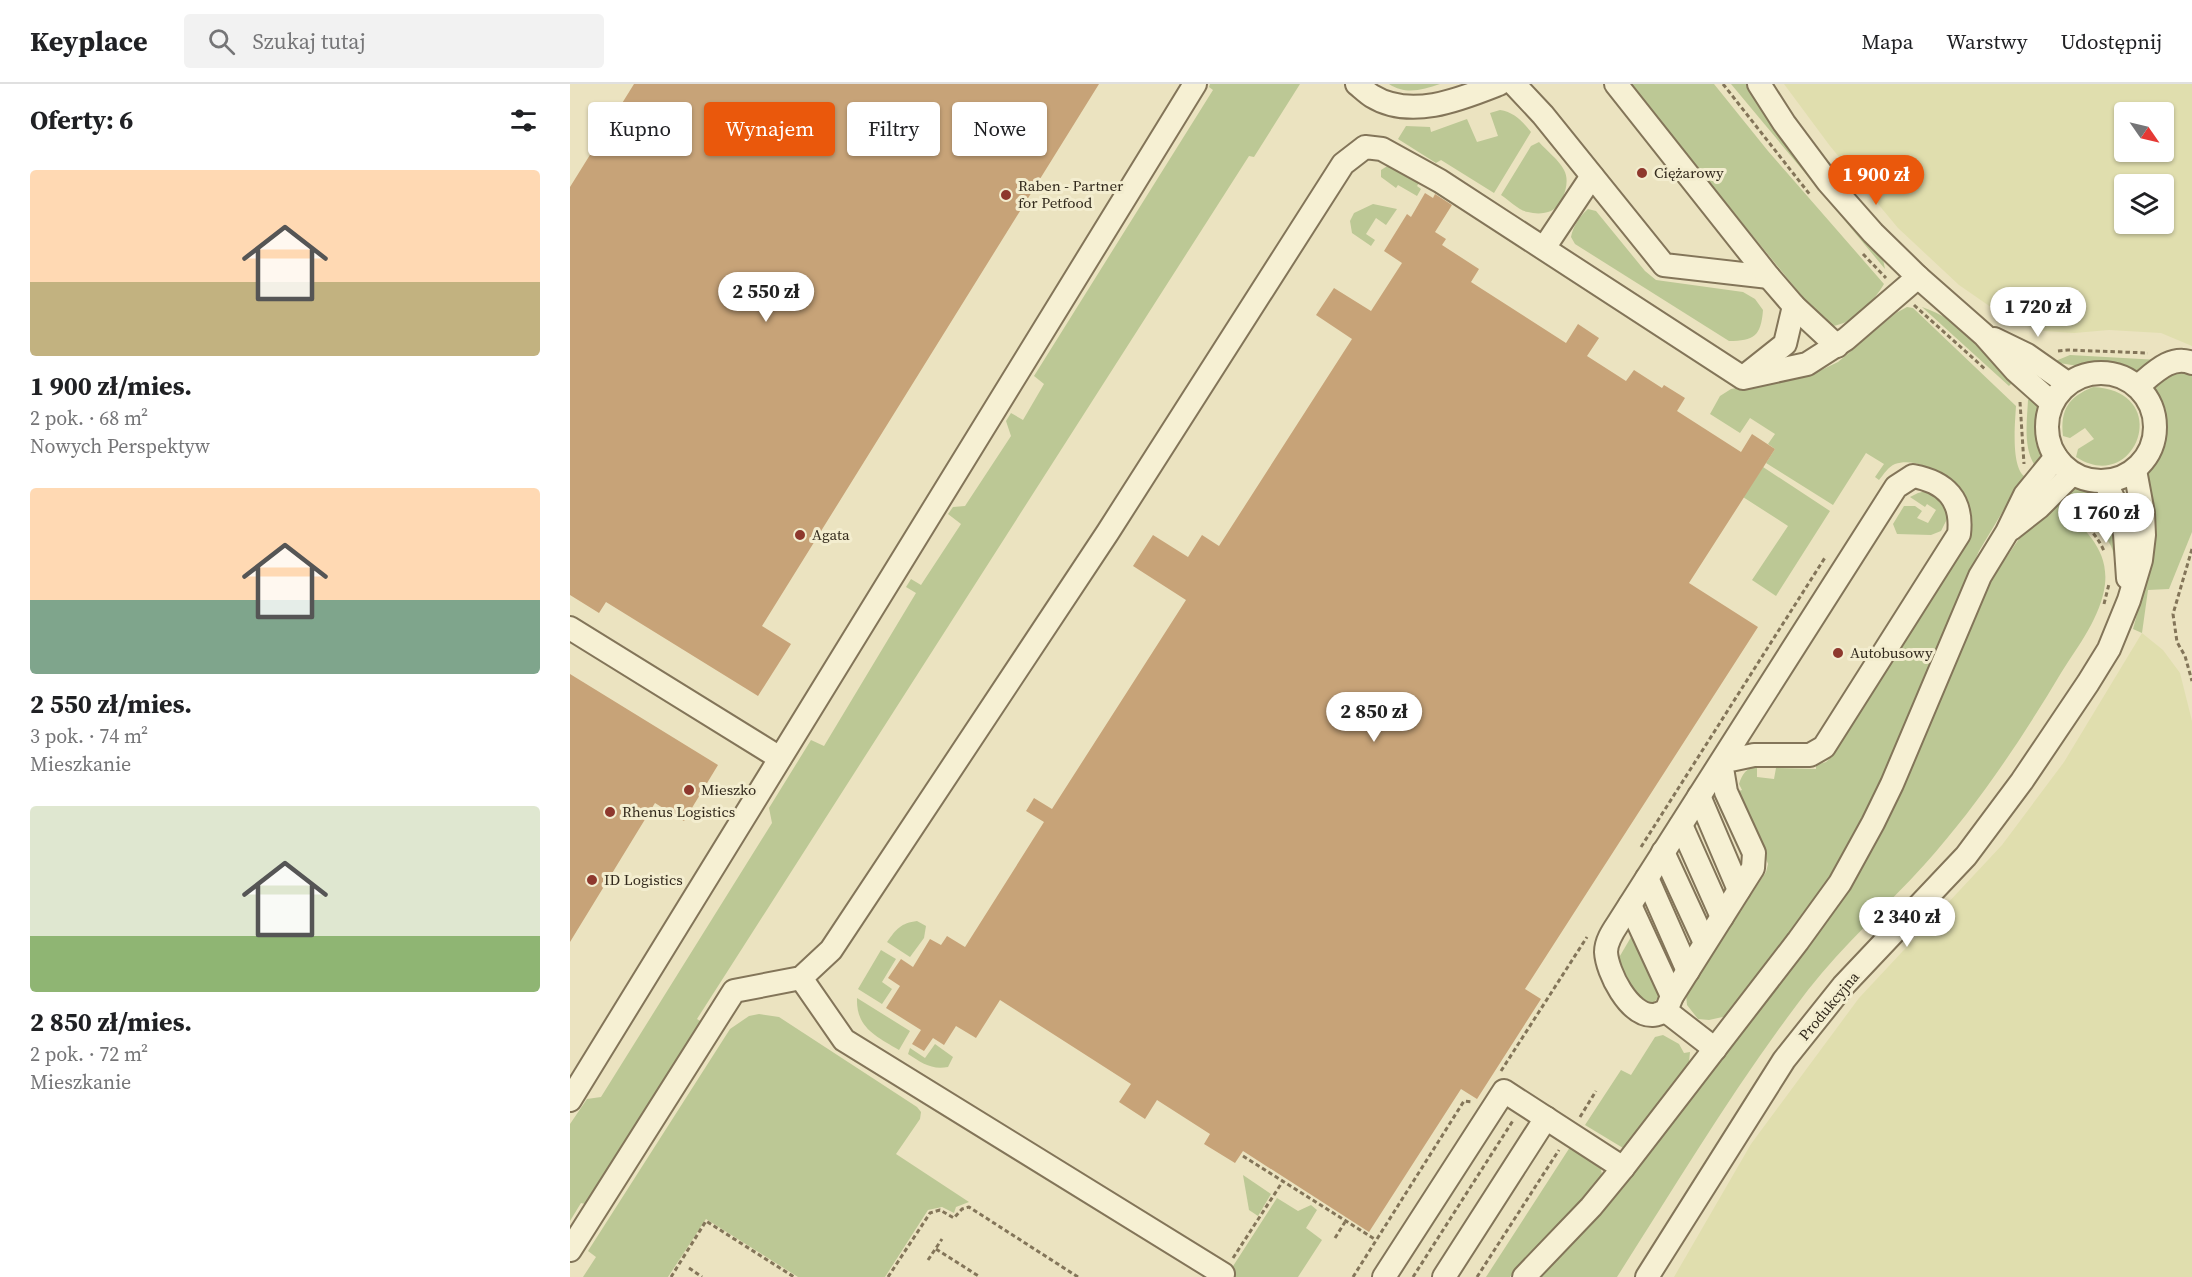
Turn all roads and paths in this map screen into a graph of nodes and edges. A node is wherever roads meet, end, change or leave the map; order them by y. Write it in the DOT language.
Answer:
graph roads {
  1 [pos="1195,84"];
  2 [pos="1357,84"];
  3 [pos="1499,84"];
  4 [pos="1514,84"];
  5 [pos="1616,84"];
  6 [pos="1759,84"];
  7 [pos="1592,176"];
  8 [pos="1544,248"];
  9 [pos="1769,277"];
  10 [pos="1918,277"];
  11 [pos="1794,306"];
  12 [pos="1837,346"];
  13 [pos="2154,353"];
  14 [pos="2192,363"];
  15 [pos="2035,373"];
  16 [pos="1743,378"];
  17 [pos="2067,383"];
  18 [pos="2138,386"];
  19 [pos="2052,403"];
  20 [pos="2056,457"];
  21 [pos="2026,470"];
  22 [pos="2135,470"];
  23 [pos="2072,474"];
  24 [pos="2105,482"];
  25 [pos="2063,505"];
  26 [pos="2007,532"];
  27 [pos="2192,549"];
  28 [pos="2107,559"];
  29 [pos="2109,579"];
  30 [pos="2130,600"];
  31 [pos="2102,609"];
  32 [pos="570,628"];
  33 [pos="2192,681"];
  34 [pos="780,758"];
  35 [pos="1721,762"];
  36 [pos="1699,796"];
  37 [pos="1681,825"];
  38 [pos="1664,852"];
  39 [pos="1647,878"];
  40 [pos="1739,890"];
  41 [pos="1624,913"];
  42 [pos="1722,917"];
  43 [pos="1705,943"];
  44 [pos="1688,971"];
  45 [pos="801,978"];
  46 [pos="1669,1003"];
  47 [pos="1715,1049"];
  48 [pos="1596,1091"];
  49 [pos="570,1100"];
  50 [pos="1518,1108"];
  51 [pos="1546,1118"];
  52 [pos="1570,1133"];
  53 [pos="1243,1156"];
  54 [pos="1623,1168"];
  55 [pos="1283,1181"];
  56 [pos="1346,1221"];
  57 [pos="1335,1238"];
  58 [pos="942,1239"];
  59 [pos="1376,1240"];
  60 [pos="936,1249"];
  61 [pos="570,1250"];
  62 [pos="928,1260"];
  63 [pos="688,1268"];
  64 [pos="1223,1274"];
  65 [pos="671,1277"];
  66 [pos="702,1277"];
  67 [pos="794,1277"];
  68 [pos="888,1277"];
  69 [pos="980,1277"];
  70 [pos="1078,1277"];
  71 [pos="1384,1277"];
  72 [pos="1413,1277"];
  73 [pos="1444,1277"];
  74 [pos="1477,1277"];
  75 [pos="1524,1277"];
  76 [pos="1647,1277"];
  1 -- 34 [label="street"];
  2 -- 3 [label="street"];
  4 -- 7 [label="street"];
  5 -- 9 [label="street"];
  6 -- 10 [label="street"];
  7 -- 8 [label="street"];
  7 -- 9 [label="street"];
  8 -- 16 [label="street"];
  8 -- 45 [label="street"];
  9 -- 11 [label="street"];
  10 -- 12 [label="street"];
  10 -- 15 [label="street"];
  11 -- 12 [label="street"];
  11 -- 16 [label="street"];
  12 -- 16 [label="street"];
  13 -- 15 [label="path"];
  14 -- 18 [label="street"];
  15 -- 17 [label="street"];
  15 -- 19 [label="street"];
  15 -- 21 [label="path"];
  17 -- 18 [label="street"];
  17 -- 19 [label="street"];
  18 -- 22 [label="street"];
  19 -- 20 [label="street"];
  20 -- 23 [label="street"];
  20 -- 26 [label="street"];
  22 -- 24 [label="street"];
  22 -- 30 [label="street, Produkcyjna"];
  23 -- 24 [label="street"];
  23 -- 26 [label="street"];
  24 -- 30 [label="street, Produkcyjna"];
  25 -- 28 [label="path"];
  26 -- 47 [label="street"];
  27 -- 33 [label="path"];
  29 -- 31 [label="path"];
  30 -- 76 [label="street, Produkcyjna"];
  32 -- 34 [label="street"];
  34 -- 49 [label="street"];
  35 -- 35 [label="street"];
  35 -- 36 [label="street"];
  35 -- 40 [label="street"];
  36 -- 37 [label="street"];
  36 -- 40 [label="street"];
  37 -- 38 [label="street"];
  37 -- 42 [label="street"];
  38 -- 39 [label="street"];
  38 -- 43 [label="street"];
  39 -- 41 [label="street"];
  39 -- 44 [label="street"];
  40 -- 42 [label="street"];
  41 -- 46 [label="street"];
  41 -- 46 [label="street"];
  42 -- 43 [label="street"];
  43 -- 44 [label="street"];
  44 -- 46 [label="street"];
  45 -- 61 [label="street"];
  45 -- 64 [label="street"];
  46 -- 47 [label="street"];
  47 -- 54 [label="street"];
  48 -- 52 [label="path"];
  50 -- 51 [label="street"];
  50 -- 71 [label="street"];
  50 -- 72 [label="path"];
  51 -- 52 [label="street"];
  51 -- 73 [label="street"];
  52 -- 54 [label="street"];
  52 -- 74 [label="path"];
  53 -- 55 [label="path"];
  54 -- 75 [label="street"];
  55 -- 56 [label="path"];
  55 -- 64 [label="path"];
  56 -- 57 [label="path"];
  56 -- 59 [label="path"];
  58 -- 60 [label="path"];
  60 -- 62 [label="path"];
  60 -- 69 [label="path"];
  63 -- 66 [label="path"];
  65 -- 67 [label="path"];
  68 -- 70 [label="path"];
}
